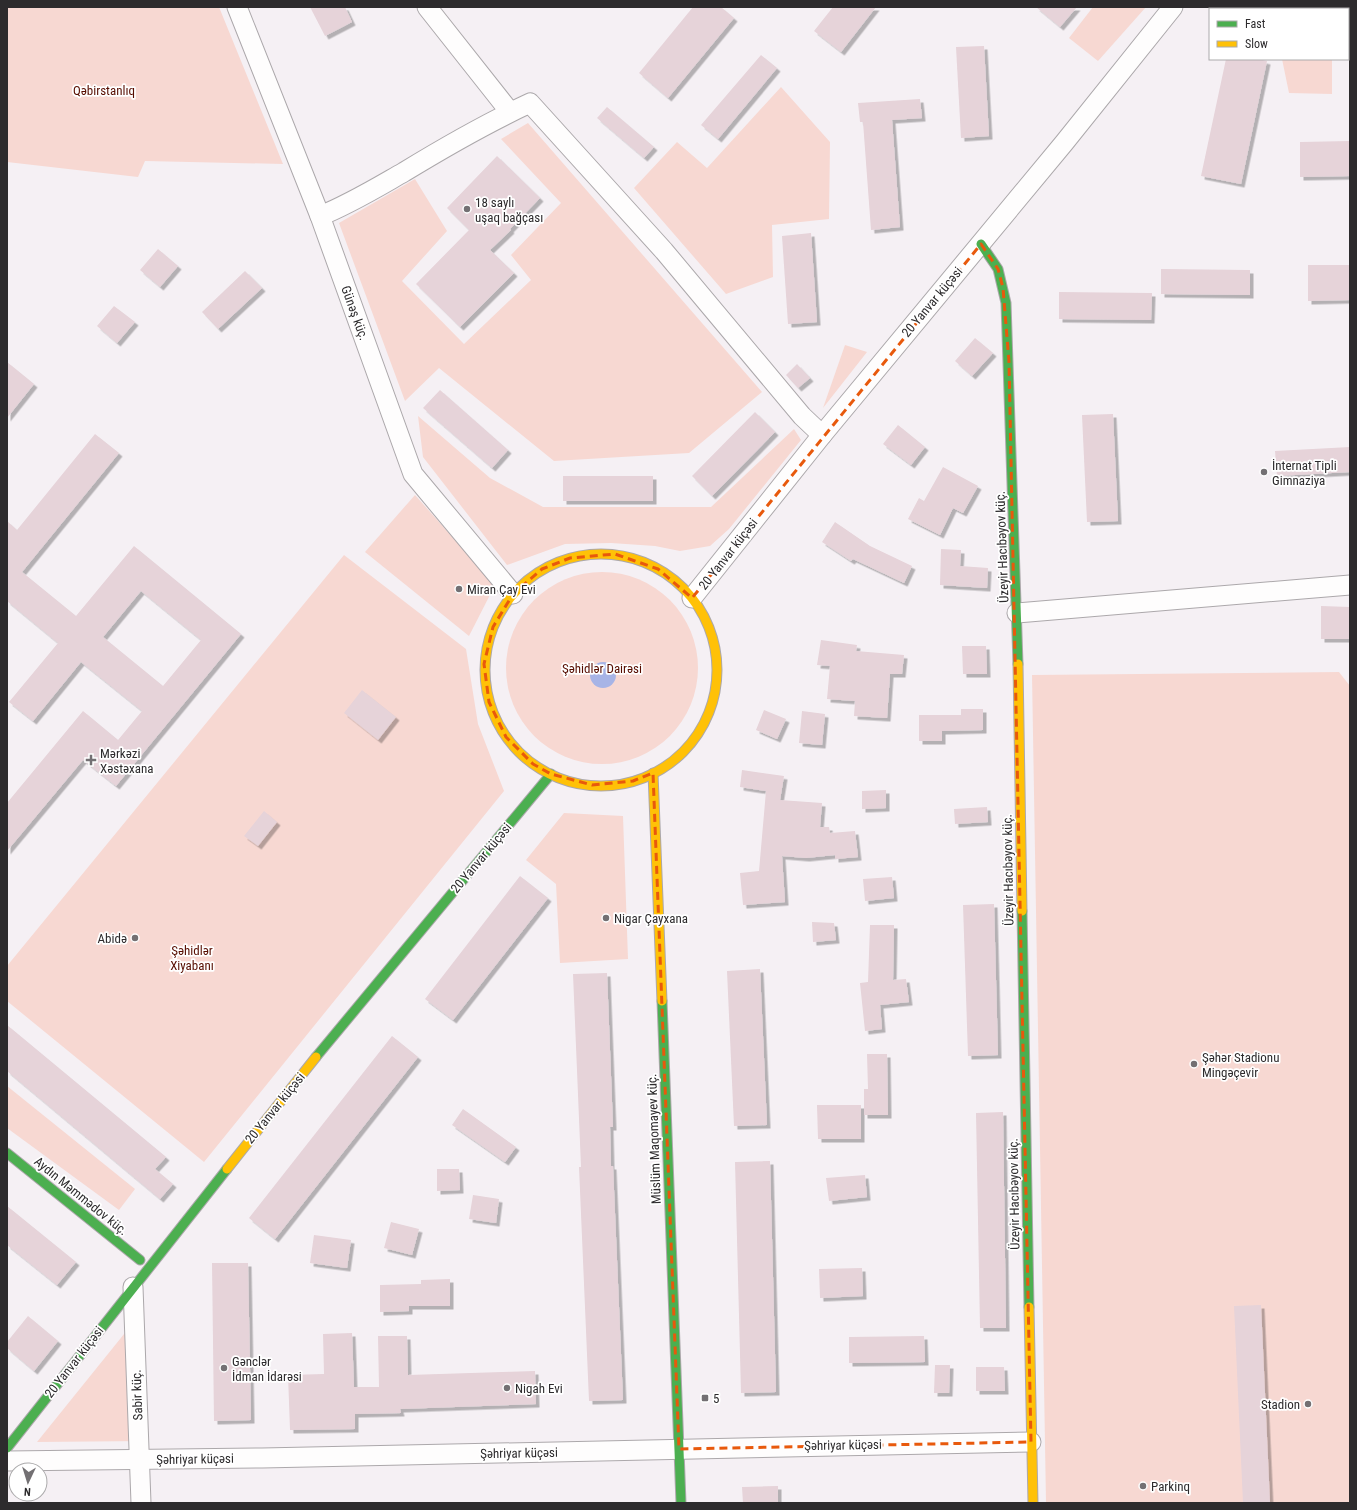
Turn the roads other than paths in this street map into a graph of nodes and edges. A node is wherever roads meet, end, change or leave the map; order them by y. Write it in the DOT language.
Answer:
graph roads {
  1 [pos="237,7"];
  2 [pos="427,7"];
  3 [pos="1173,7"];
  4 [pos="510,112"];
  5 [pos="320,216"];
  6 [pos="981,244"];
  7 [pos="822,435"];
  8 [pos="1350,586"];
  9 [pos="512,594"];
  10 [pos="692,598"];
  11 [pos="1017,614"];
  12 [pos="653,773"];
  13 [pos="551,774"];
  14 [pos="7,1153"];
  15 [pos="140,1260"];
  16 [pos="133,1287"];
  17 [pos="1031,1442"];
  18 [pos="7,1448"];
  19 [pos="679,1449"];
  20 [pos="139,1459"];
  21 [pos="7,1461"];
  22 [pos="142,1503"];
  23 [pos="680,1503"];
  24 [pos="1033,1503"];
  1 -- 5 [label="street, Günəş küç."];
  2 -- 4 [label="street"];
  3 -- 6 [label="street, 20 Yanvar küçəsi"];
  4 -- 5 [label="street"];
  4 -- 7 [label="street"];
  5 -- 9 [label="street, Günəş küç."];
  6 -- 7 [label="street, 20 Yanvar küçəsi"];
  6 -- 11 [label="main road, Üzeyir Hacıbəyov küç."];
  7 -- 10 [label="street, 20 Yanvar küçəsi"];
  8 -- 11 [label="street"];
  9 -- 10 [label="main road"];
  9 -- 13 [label="main road"];
  10 -- 12 [label="main road"];
  11 -- 17 [label="main road, Üzeyir Hacıbəyov küç."];
  12 -- 13 [label="main road"];
  12 -- 19 [label="main road, Müslüm Maqomayev küç."];
  13 -- 16 [label="main road, 20 Yanvar küçəsi"];
  14 -- 15 [label="main road, Aydın Məmmədov küç."];
  16 -- 18 [label="main road, 20 Yanvar küçəsi"];
  16 -- 20 [label="street, Sabir küç."];
  17 -- 19 [label="street, Şəhriyar küçəsi"];
  17 -- 24 [label="main road, Üzeyir Hacıbəyov küç."];
  19 -- 20 [label="street, Şəhriyar küçəsi"];
  19 -- 23 [label="main road, Müslüm Maqomayev küç."];
  20 -- 21 [label="street, Şəhriyar küçəsi"];
  20 -- 22 [label="street, Sabir küç."];
}
